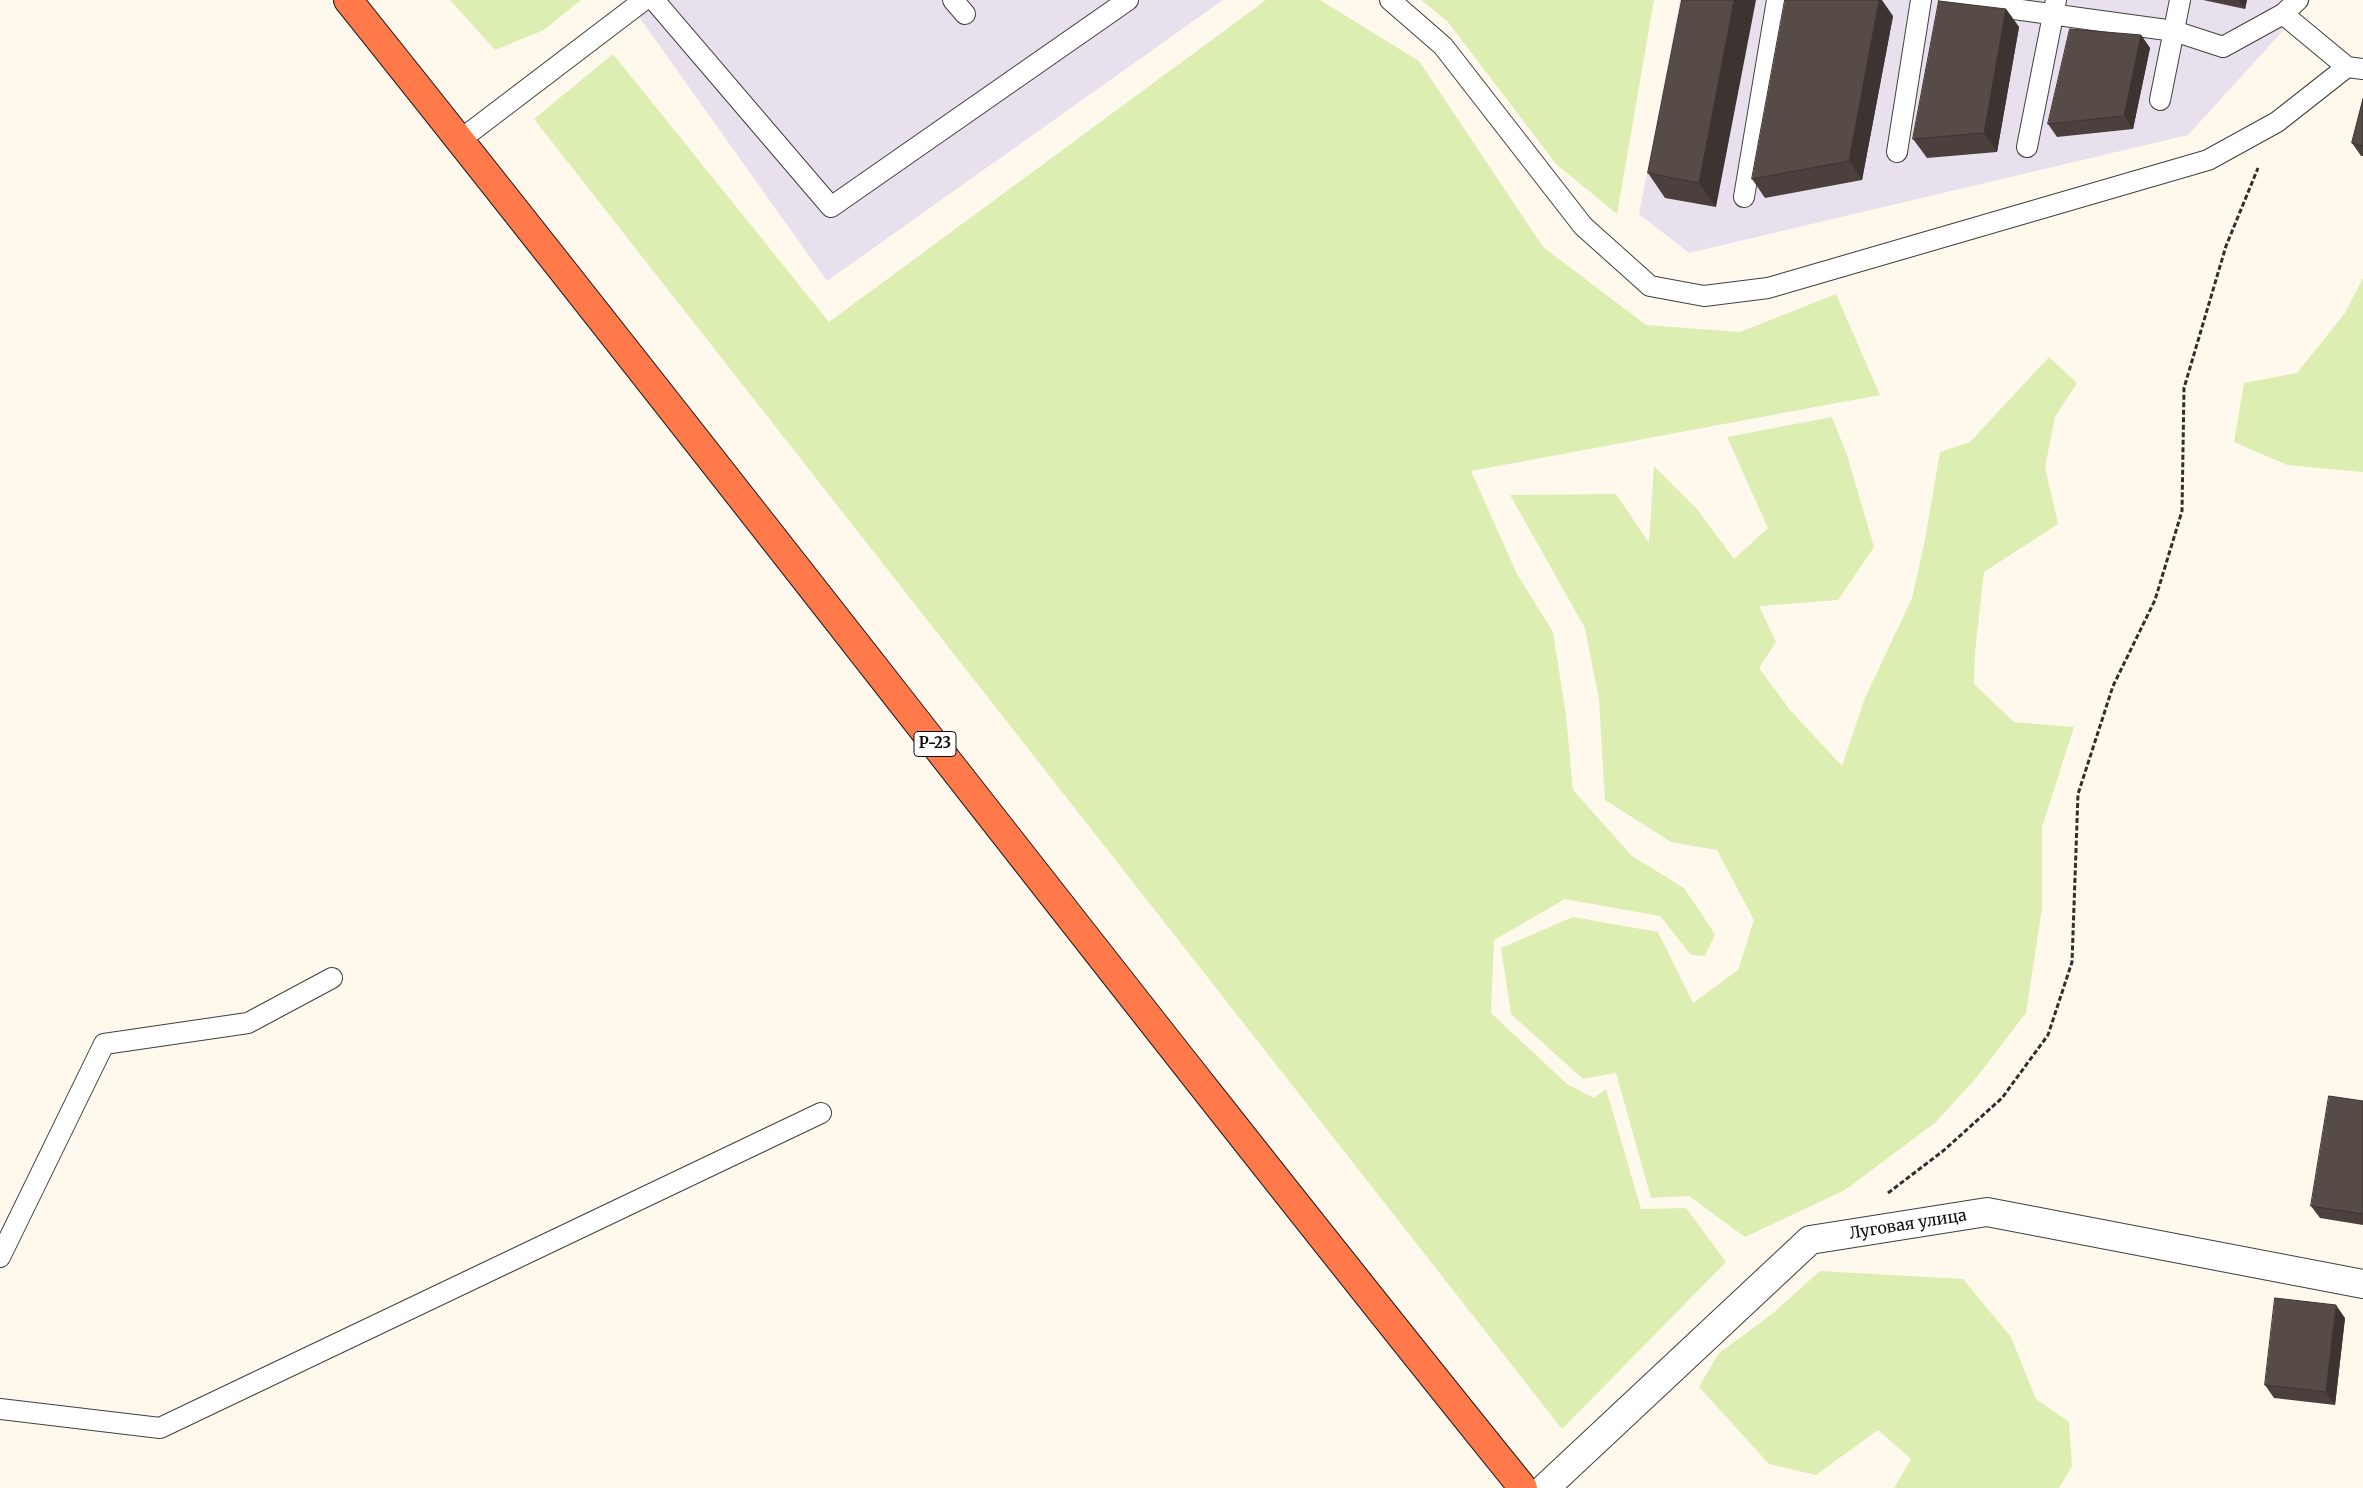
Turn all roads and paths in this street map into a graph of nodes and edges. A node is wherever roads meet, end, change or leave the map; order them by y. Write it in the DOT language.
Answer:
graph roads {
  1 [pos="348,0"];
  2 [pos="644,0"];
  3 [pos="654,0"];
  4 [pos="1128,0"];
  5 [pos="1390,0"];
  6 [pos="1778,0"];
  7 [pos="1920,0"];
  8 [pos="1949,0"];
  9 [pos="2180,0"];
  10 [pos="2298,0"];
  11 [pos="2055,7"];
  12 [pos="2283,14"];
  13 [pos="2174,31"];
  14 [pos="2355,68"];
  15 [pos="2160,100"];
  16 [pos="2277,122"];
  17 [pos="460,140"];
  18 [pos="2027,147"];
  19 [pos="1897,152"];
  20 [pos="1744,197"];
  21 [pos="332,978"];
  22 [pos="821,1113"];
  23 [pos="1880,1198"];
  24 [pos="0,1257"];
  25 [pos="2363,1284"];
  26 [pos="0,1409"];
  27 [pos="1523,1488"];
  28 [pos="1545,1488"];
  1 -- 17 [label="highway, Р-23"];
  2 -- 17 [label="lane"];
  3 -- 4 [label="lane"];
  5 -- 16 [label="lane"];
  6 -- 20 [label="lane"];
  7 -- 19 [label="lane"];
  8 -- 11 [label="lane"];
  9 -- 13 [label="lane"];
  10 -- 12 [label="lane"];
  11 -- 13 [label="lane"];
  11 -- 18 [label="lane"];
  12 -- 13 [label="lane"];
  12 -- 14 [label="lane"];
  13 -- 15 [label="lane"];
  14 -- 16 [label="lane"];
  16 -- 23 [label="path"];
  17 -- 27 [label="highway, Р-23"];
  21 -- 24 [label="lane"];
  22 -- 26 [label="lane"];
  25 -- 28 [label="street, Луговая улица"];
}
